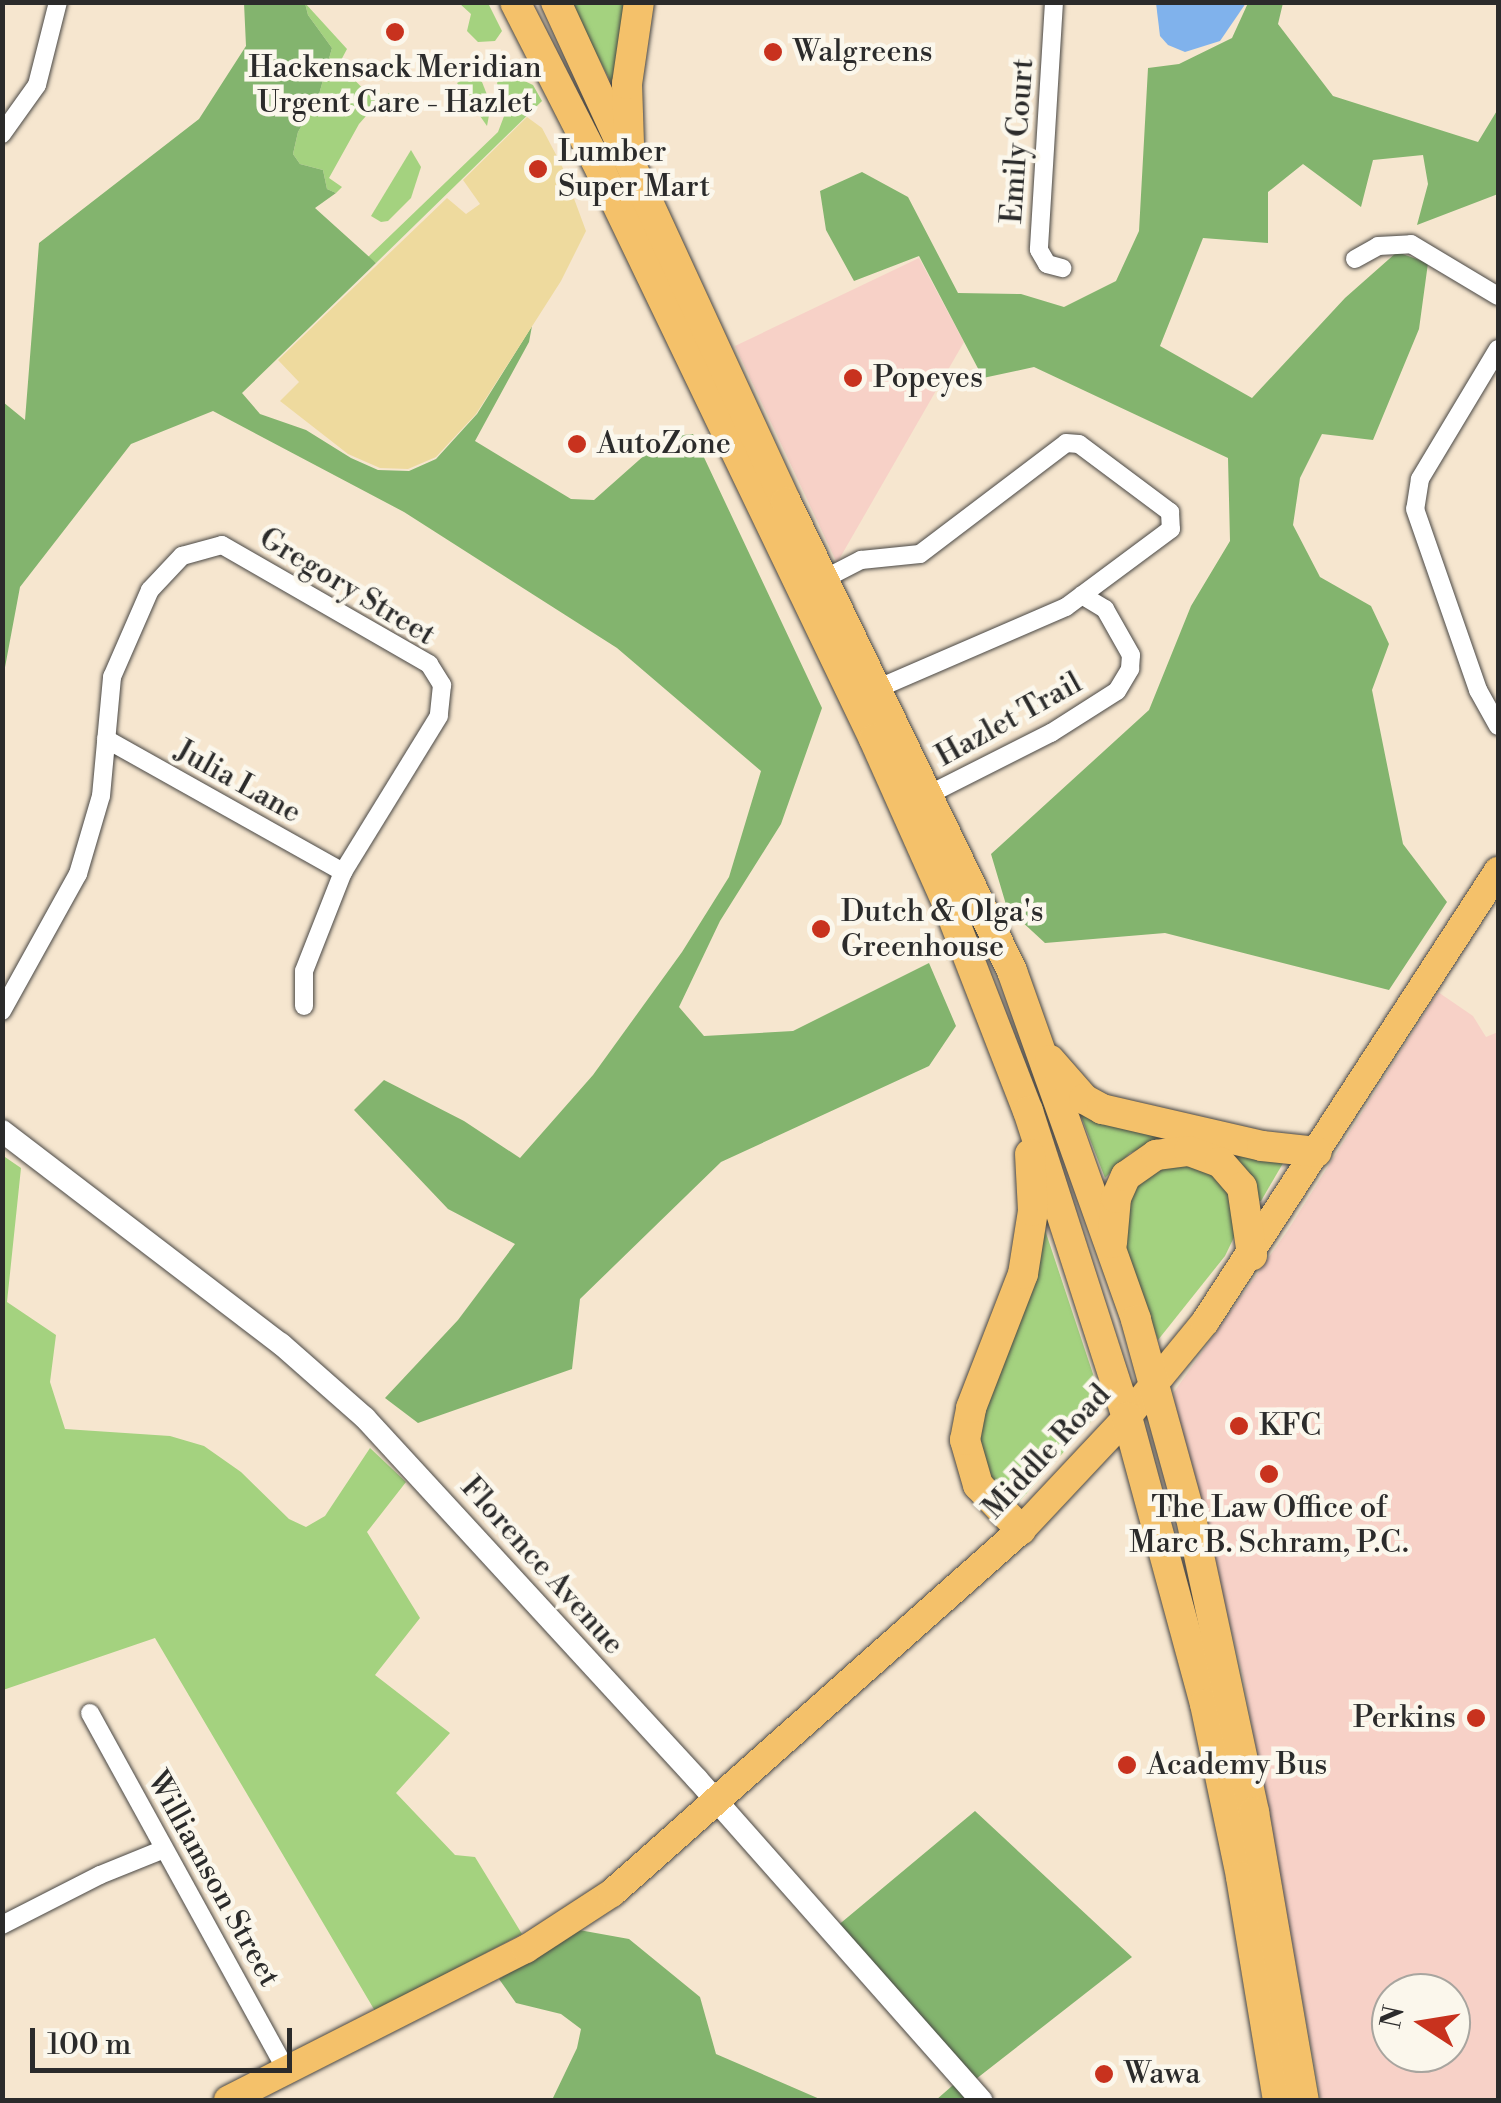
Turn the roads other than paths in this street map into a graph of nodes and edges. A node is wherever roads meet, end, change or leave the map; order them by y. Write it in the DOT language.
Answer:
graph roads {
  1 [pos="58,2"];
  2 [pos="515,2"];
  3 [pos="556,2"];
  4 [pos="638,2"];
  5 [pos="1054,2"];
  6 [pos="2,134"];
  7 [pos="630,156"];
  8 [pos="1355,260"];
  9 [pos="1062,268"];
  10 [pos="1498,296"];
  11 [pos="1498,349"];
  12 [pos="824,579"];
  13 [pos="1082,596"];
  14 [pos="879,688"];
  15 [pos="1498,726"];
  16 [pos="106,740"];
  17 [pos="928,795"];
  18 [pos="1498,871"];
  19 [pos="343,872"];
  20 [pos="304,1006"];
  21 [pos="2,1011"];
  22 [pos="1039,1047"];
  23 [pos="1028,1111"];
  24 [pos="2,1131"];
  25 [pos="1317,1152"];
  26 [pos="1252,1254"];
  27 [pos="1110,1256"];
  28 [pos="1155,1380"];
  29 [pos="1127,1417"];
  30 [pos="1021,1530"];
  31 [pos="90,1713"];
  32 [pos="716,1802"];
  33 [pos="164,1850"];
  34 [pos="2,1925"];
  35 [pos="287,2071"];
  36 [pos="228,2100"];
  37 [pos="982,2100"];
  38 [pos="1278,2100"];
  39 [pos="1304,2100"];
  1 -- 6 [label="street"];
  2 -- 23 [label="highway"];
  3 -- 7 [label="highway"];
  4 -- 7 [label="highway"];
  5 -- 9 [label="street, Emily Court"];
  7 -- 12 [label="highway"];
  8 -- 10 [label="street"];
  11 -- 15 [label="street"];
  12 -- 13 [label="street"];
  12 -- 14 [label="highway"];
  13 -- 14 [label="street"];
  13 -- 17 [label="street, Hazlet Trail"];
  14 -- 17 [label="highway"];
  16 -- 19 [label="street, Julia Lane"];
  16 -- 19 [label="street, Gregory Street"];
  16 -- 21 [label="street, Gregory Street"];
  17 -- 22 [label="highway"];
  18 -- 25 [label="main road, Middle Road"];
  19 -- 20 [label="street, Gregory Street"];
  22 -- 25 [label="highway"];
  22 -- 27 [label="highway"];
  23 -- 29 [label="highway"];
  23 -- 30 [label="highway"];
  24 -- 32 [label="street, Florence Avenue"];
  25 -- 26 [label="main road, Middle Road"];
  26 -- 27 [label="highway"];
  26 -- 28 [label="main road, Middle Road"];
  27 -- 28 [label="highway"];
  28 -- 29 [label="main road, Middle Road"];
  28 -- 39 [label="highway"];
  29 -- 30 [label="main road, Middle Road"];
  29 -- 38 [label="highway"];
  30 -- 32 [label="main road, Middle Road"];
  31 -- 33 [label="street, Williamson Street"];
  32 -- 35 [label="main road, Middle Road"];
  32 -- 37 [label="street, Florence Avenue"];
  33 -- 34 [label="street"];
  33 -- 35 [label="street, Williamson Street"];
  35 -- 36 [label="main road, Middle Road"];
}
